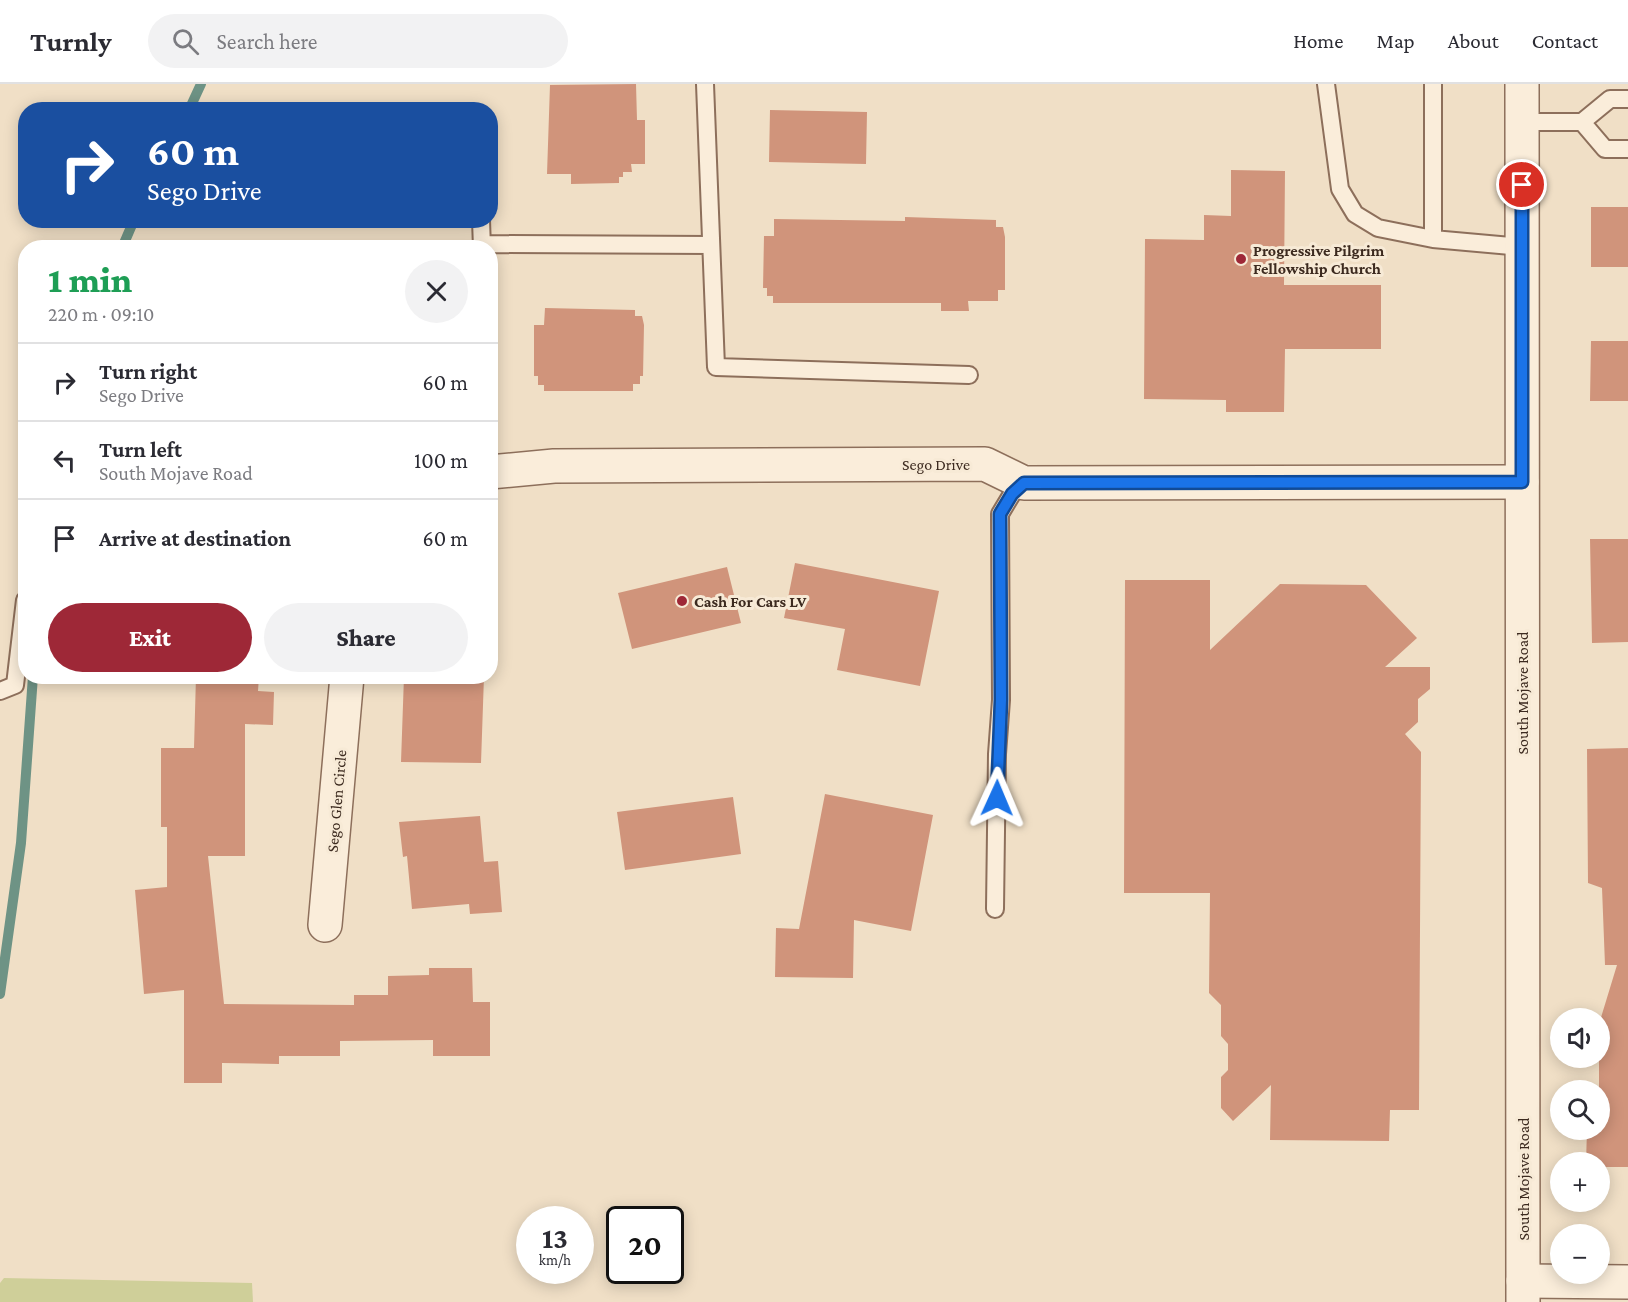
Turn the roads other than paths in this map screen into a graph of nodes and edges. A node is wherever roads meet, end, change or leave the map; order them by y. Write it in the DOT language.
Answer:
graph roads {
  1 [pos="705,84"];
  2 [pos="1326,84"];
  3 [pos="1433,84"];
  4 [pos="1522,84"];
  5 [pos="1628,99"];
  6 [pos="1522,122"];
  7 [pos="1582,122"];
  8 [pos="1628,149"];
  9 [pos="1433,239"];
  10 [pos="711,245"];
  11 [pos="498,246"];
  12 [pos="1522,247"];
  13 [pos="969,375"];
  14 [pos="498,471"];
  15 [pos="1522,482"];
  16 [pos="1024,483"];
  17 [pos="18,660"];
  18 [pos="346,684"];
  19 [pos="0,691"];
  20 [pos="995,909"];
  21 [pos="326,925"];
  22 [pos="1628,1282"];
  23 [pos="1523,1292"];
  1 -- 10 [label="lane"];
  2 -- 9 [label="lane"];
  3 -- 9 [label="lane"];
  4 -- 6 [label="street, South Mojave Road"];
  5 -- 7 [label="lane"];
  6 -- 7 [label="lane"];
  6 -- 12 [label="street, South Mojave Road"];
  7 -- 8 [label="lane"];
  9 -- 12 [label="lane"];
  10 -- 11 [label="lane"];
  10 -- 13 [label="lane"];
  12 -- 15 [label="street, South Mojave Road"];
  14 -- 16 [label="street, Sego Drive"];
  15 -- 16 [label="street, Sego Drive"];
  15 -- 23 [label="street, South Mojave Road"];
  16 -- 20 [label="lane"];
  17 -- 19 [label="lane"];
  18 -- 21 [label="street, Sego Glen Circle"];
  22 -- 23 [label="street"];
}
